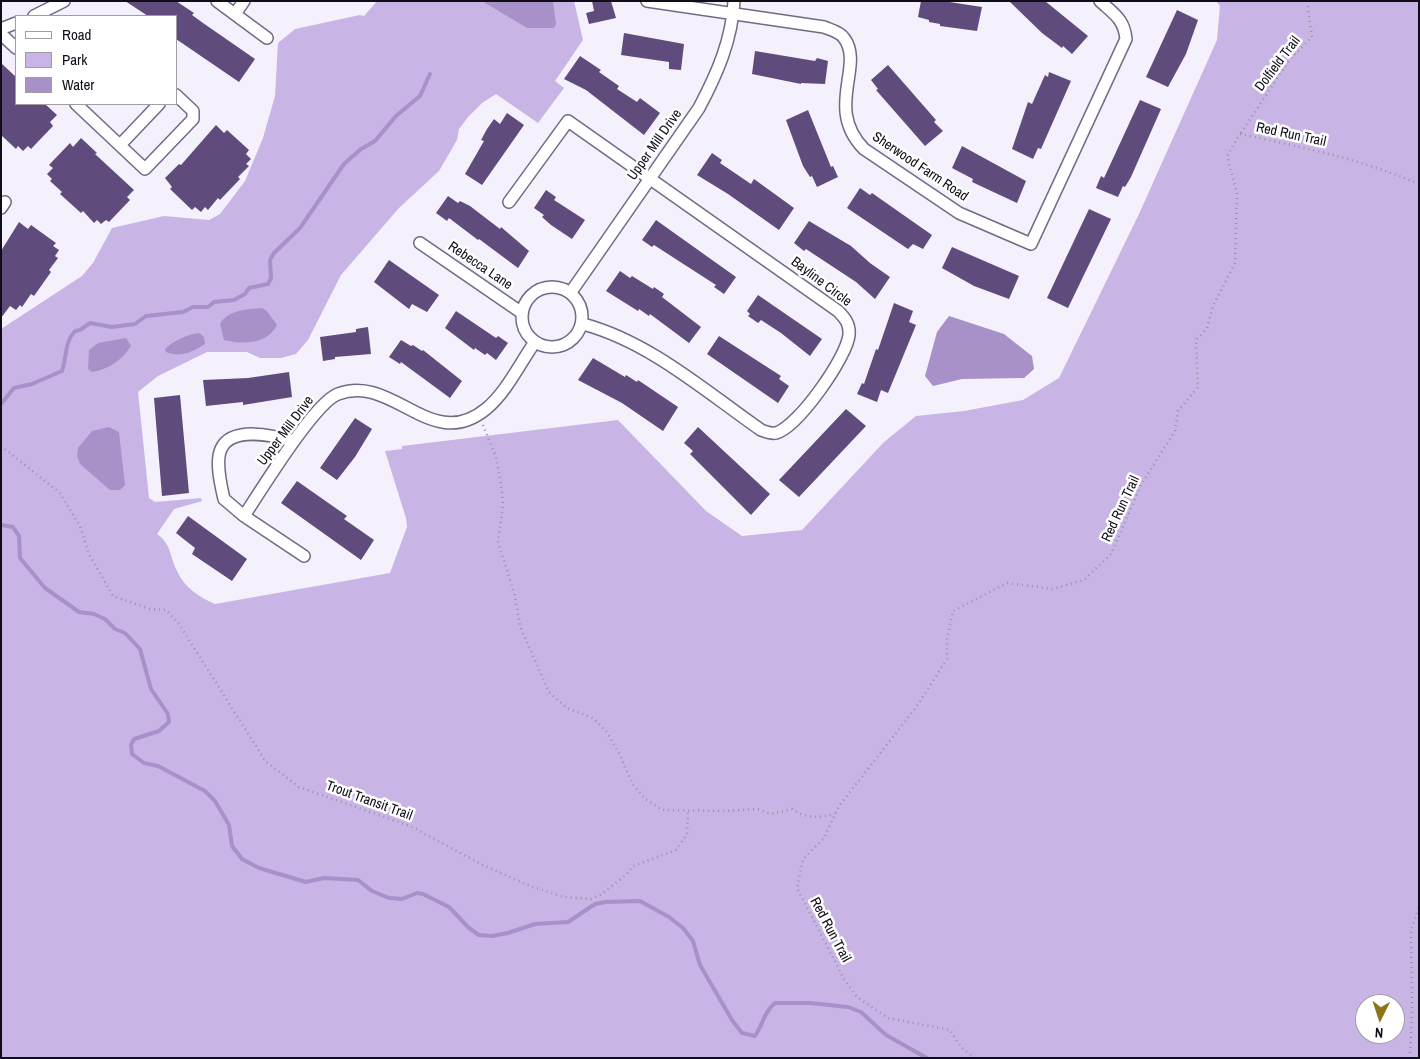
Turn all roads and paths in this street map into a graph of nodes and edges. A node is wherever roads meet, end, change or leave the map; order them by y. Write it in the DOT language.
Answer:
graph roads {
  1 [pos="64,1"];
  2 [pos="217,1"];
  3 [pos="244,1"];
  4 [pos="647,1"];
  5 [pos="734,1"];
  6 [pos="1100,1"];
  7 [pos="1307,1"];
  8 [pos="681,4"];
  9 [pos="235,14"];
  10 [pos="36,15"];
  11 [pos="733,15"];
  12 [pos="15,23"];
  13 [pos="1,29"];
  14 [pos="1,34"];
  15 [pos="268,38"];
  16 [pos="15,47"];
  17 [pos="178,97"];
  18 [pos="77,105"];
  19 [pos="158,105"];
  20 [pos="1240,134"];
  21 [pos="120,145"];
  22 [pos="650,178"];
  23 [pos="1419,184"];
  24 [pos="508,202"];
  25 [pos="420,243"];
  26 [pos="571,292"];
  27 [pos="522,313"];
  28 [pos="582,324"];
  29 [pos="535,342"];
  30 [pos="478,415"];
  31 [pos="294,442"];
  32 [pos="1,446"];
  33 [pos="244,516"];
  34 [pos="304,556"];
  35 [pos="688,809"];
  36 [pos="836,814"];
  37 [pos="1419,907"];
  38 [pos="975,1058"];
  39 [pos="1410,1058"];
  1 -- 10 [label="street"];
  2 -- 9 [label="street"];
  3 -- 9 [label="street"];
  4 -- 8 [label="street"];
  5 -- 11 [label="street, Upper Mill Drive"];
  6 -- 11 [label="street, Sherwood Farm Road"];
  7 -- 20 [label="path, Dolfield Trail"];
  8 -- 11 [label="street"];
  9 -- 15 [label="street"];
  11 -- 22 [label="street, Upper Mill Drive"];
  12 -- 13 [label="street"];
  14 -- 16 [label="street"];
  17 -- 21 [label="street"];
  18 -- 21 [label="street"];
  19 -- 21 [label="street"];
  20 -- 23 [label="path, Red Run Trail"];
  20 -- 36 [label="path, Red Run Trail"];
  22 -- 24 [label="street, Bayline Circle"];
  22 -- 26 [label="street, Upper Mill Drive"];
  22 -- 28 [label="street, Bayline Circle"];
  25 -- 27 [label="street, Rebecca Lane"];
  26 -- 27 [label="street"];
  26 -- 28 [label="street"];
  27 -- 29 [label="street"];
  28 -- 29 [label="street"];
  29 -- 30 [label="street, Upper Mill Drive"];
  30 -- 31 [label="street, Upper Mill Drive"];
  30 -- 35 [label="path"];
  31 -- 33 [label="street, Upper Mill Drive"];
  31 -- 33 [label="street"];
  32 -- 35 [label="path, Trout Transit Trail"];
  33 -- 34 [label="street"];
  35 -- 36 [label="path"];
  36 -- 38 [label="path, Red Run Trail"];
  37 -- 39 [label="path"];
}
